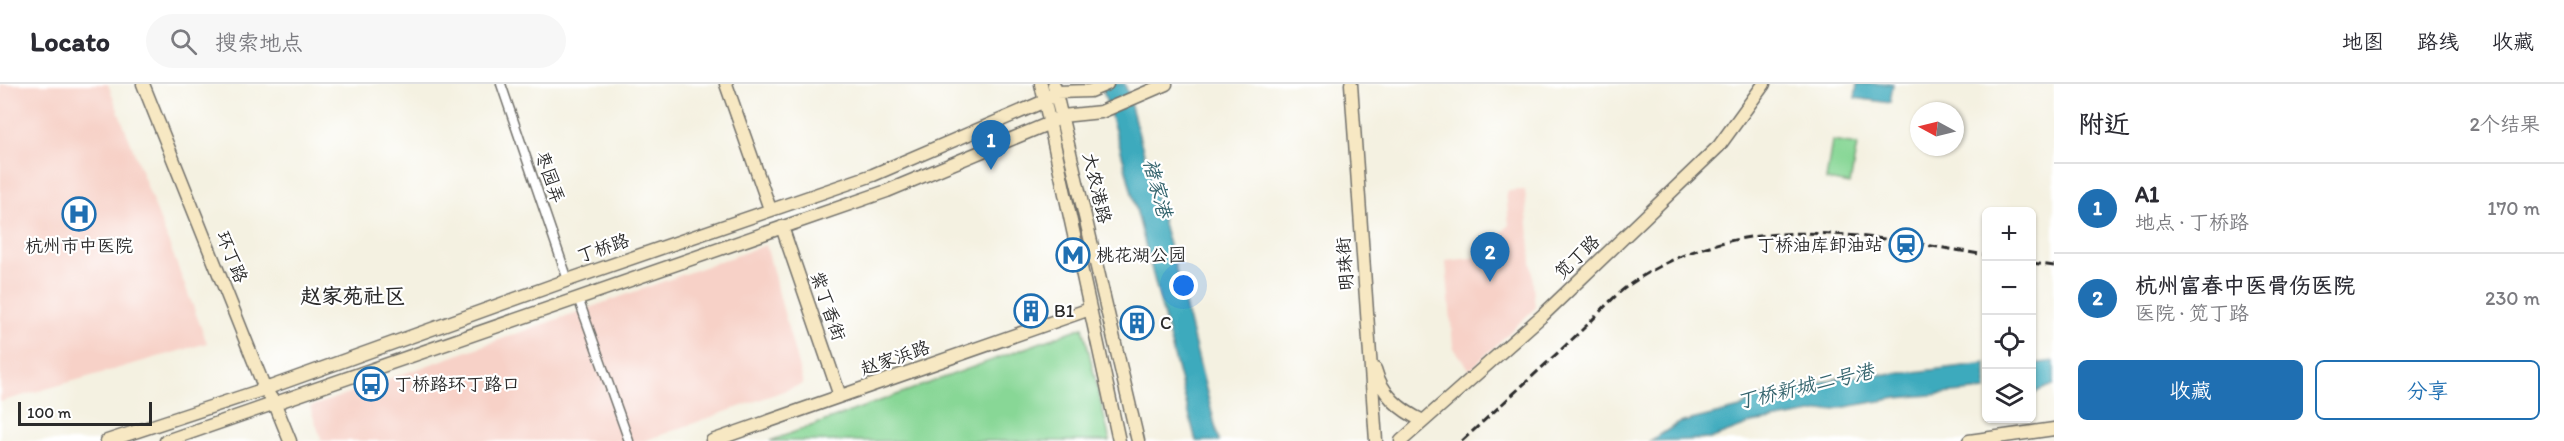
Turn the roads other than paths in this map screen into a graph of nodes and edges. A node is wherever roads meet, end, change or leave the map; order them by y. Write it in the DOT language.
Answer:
graph roads {
  1 [pos="143,84"];
  2 [pos="501,84"];
  3 [pos="726,84"];
  4 [pos="1041,84"];
  5 [pos="1107,84"];
  6 [pos="1166,84"];
  7 [pos="1351,84"];
  8 [pos="1764,84"];
  9 [pos="1055,88"];
  10 [pos="1045,101"];
  11 [pos="1062,116"];
  12 [pos="1050,123"];
  13 [pos="770,209"];
  14 [pos="782,227"];
  15 [pos="568,280"];
  16 [pos="578,298"];
  17 [pos="1090,309"];
  18 [pos="1369,349"];
  19 [pos="265,389"];
  20 [pos="840,396"];
  21 [pos="276,404"];
  22 [pos="1423,421"];
  23 [pos="2054,429"];
  24 [pos="107,441"];
  25 [pos="166,441"];
  26 [pos="290,441"];
  27 [pos="629,441"];
  28 [pos="712,441"];
  29 [pos="1119,441"];
  30 [pos="1138,441"];
  31 [pos="1376,441"];
  32 [pos="1401,441"];
  33 [pos="1969,441"];
  1 -- 19 [label="main road, 环丁路"];
  2 -- 15 [label="street, 枣园弄"];
  3 -- 13 [label="main road"];
  4 -- 10 [label="main road, 大农港路"];
  5 -- 9 [label="main road"];
  6 -- 11 [label="main road"];
  7 -- 18 [label="main road, 明珠街"];
  8 -- 22 [label="main road, 笕丁路"];
  9 -- 10 [label="main road, 丁桥路"];
  9 -- 11 [label="main road, 大农港路"];
  10 -- 12 [label="main road, 大农港路"];
  10 -- 13 [label="main road, 丁桥路"];
  11 -- 12 [label="main road"];
  11 -- 30 [label="main road, 大农港路"];
  12 -- 14 [label="main road"];
  12 -- 17 [label="main road, 大农港路"];
  13 -- 15 [label="main road, 丁桥路"];
  14 -- 16 [label="main road"];
  14 -- 20 [label="main road, 紫丁香街"];
  15 -- 19 [label="main road, 丁桥路"];
  16 -- 21 [label="main road"];
  16 -- 27 [label="street"];
  17 -- 20 [label="main road, 赵家浜路"];
  17 -- 29 [label="main road, 大农港路"];
  18 -- 22 [label="main road"];
  18 -- 31 [label="main road, 明珠街"];
  19 -- 21 [label="main road, 环丁路"];
  19 -- 24 [label="main road, 丁桥路"];
  20 -- 28 [label="main road, 赵家浜路"];
  21 -- 25 [label="main road"];
  21 -- 26 [label="main road, 环丁路"];
  22 -- 32 [label="main road, 笕丁路"];
  23 -- 33 [label="main road"];
}
